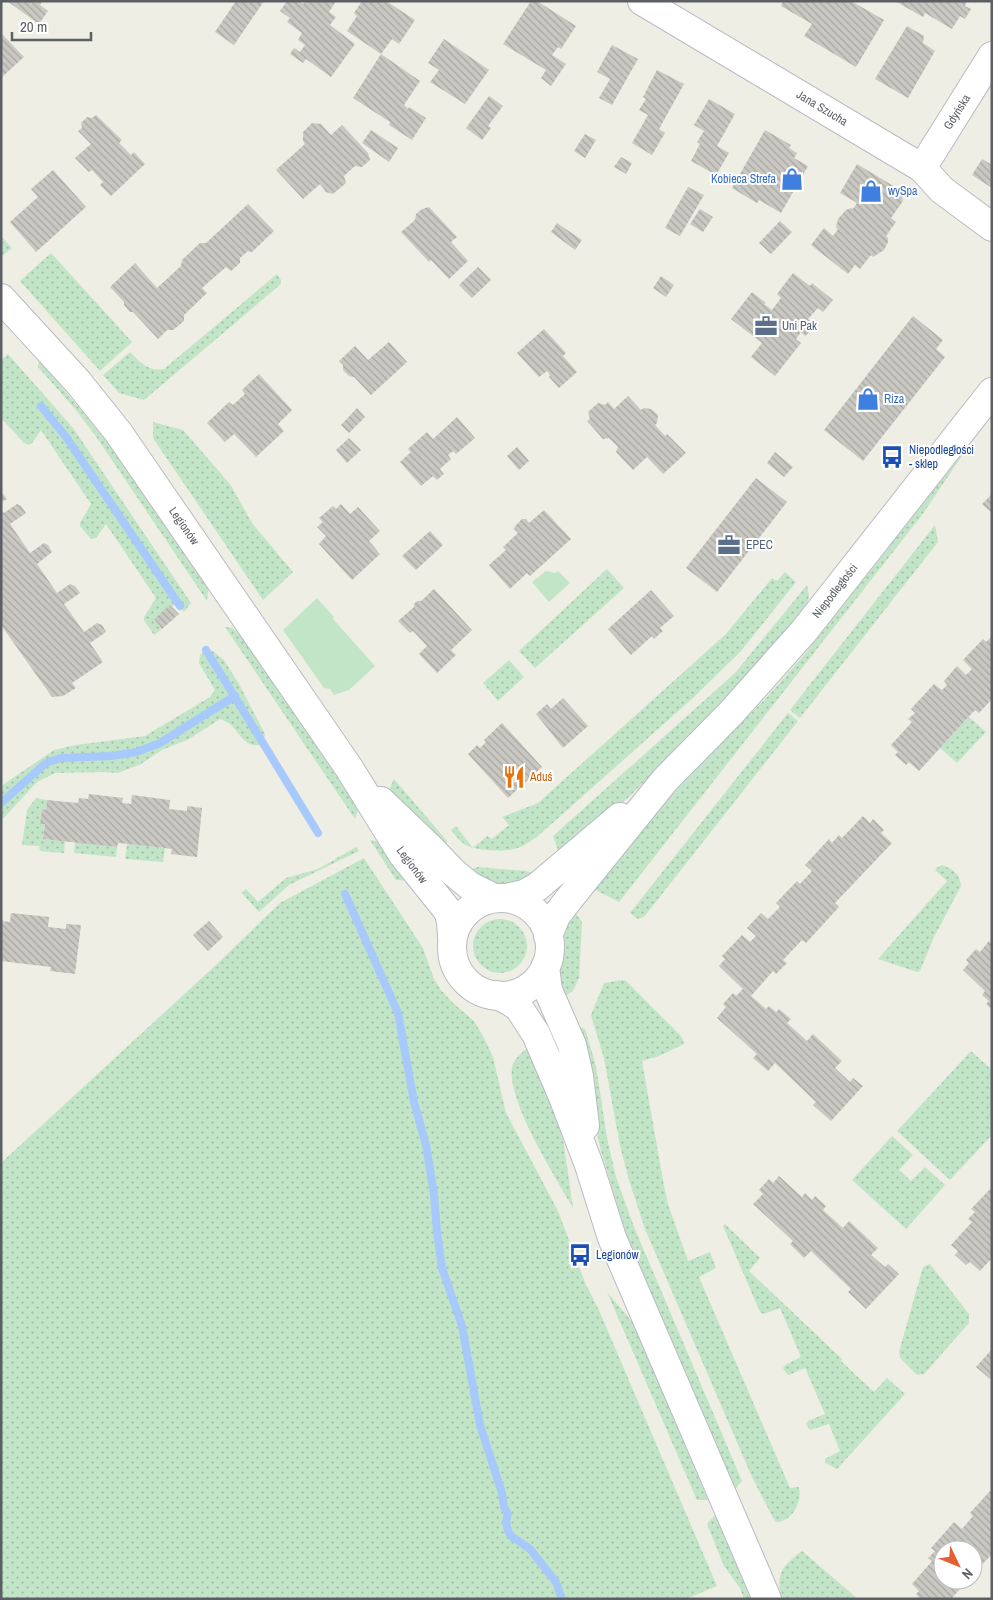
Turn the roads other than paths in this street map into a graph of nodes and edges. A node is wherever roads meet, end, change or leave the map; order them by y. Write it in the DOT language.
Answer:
graph roads {
  1 [pos="642,1"];
  2 [pos="992,56"];
  3 [pos="922,168"];
  4 [pos="992,227"];
  5 [pos="1,298"];
  6 [pos="992,392"];
  7 [pos="349,768"];
  8 [pos="665,780"];
  9 [pos="500,898"];
  10 [pos="548,936"];
  11 [pos="452,937"];
  12 [pos="545,967"];
  13 [pos="497,996"];
  14 [pos="589,1165"];
  15 [pos="767,1599"];
  1 -- 3 [label="street, Jana Szucha"];
  2 -- 3 [label="street, Gdyńska"];
  3 -- 4 [label="street, Jana Szucha"];
  5 -- 7 [label="street, Legionów"];
  6 -- 8 [label="street, Niepodległości"];
  7 -- 9 [label="street, Legionów"];
  7 -- 11 [label="street, Legionów"];
  8 -- 9 [label="street, Niepodległości"];
  8 -- 10 [label="street, Niepodległości"];
  9 -- 10 [label="street"];
  9 -- 11 [label="street"];
  10 -- 12 [label="street"];
  11 -- 13 [label="street"];
  12 -- 13 [label="street"];
  12 -- 14 [label="street"];
  13 -- 14 [label="street"];
  14 -- 15 [label="street"];
}
